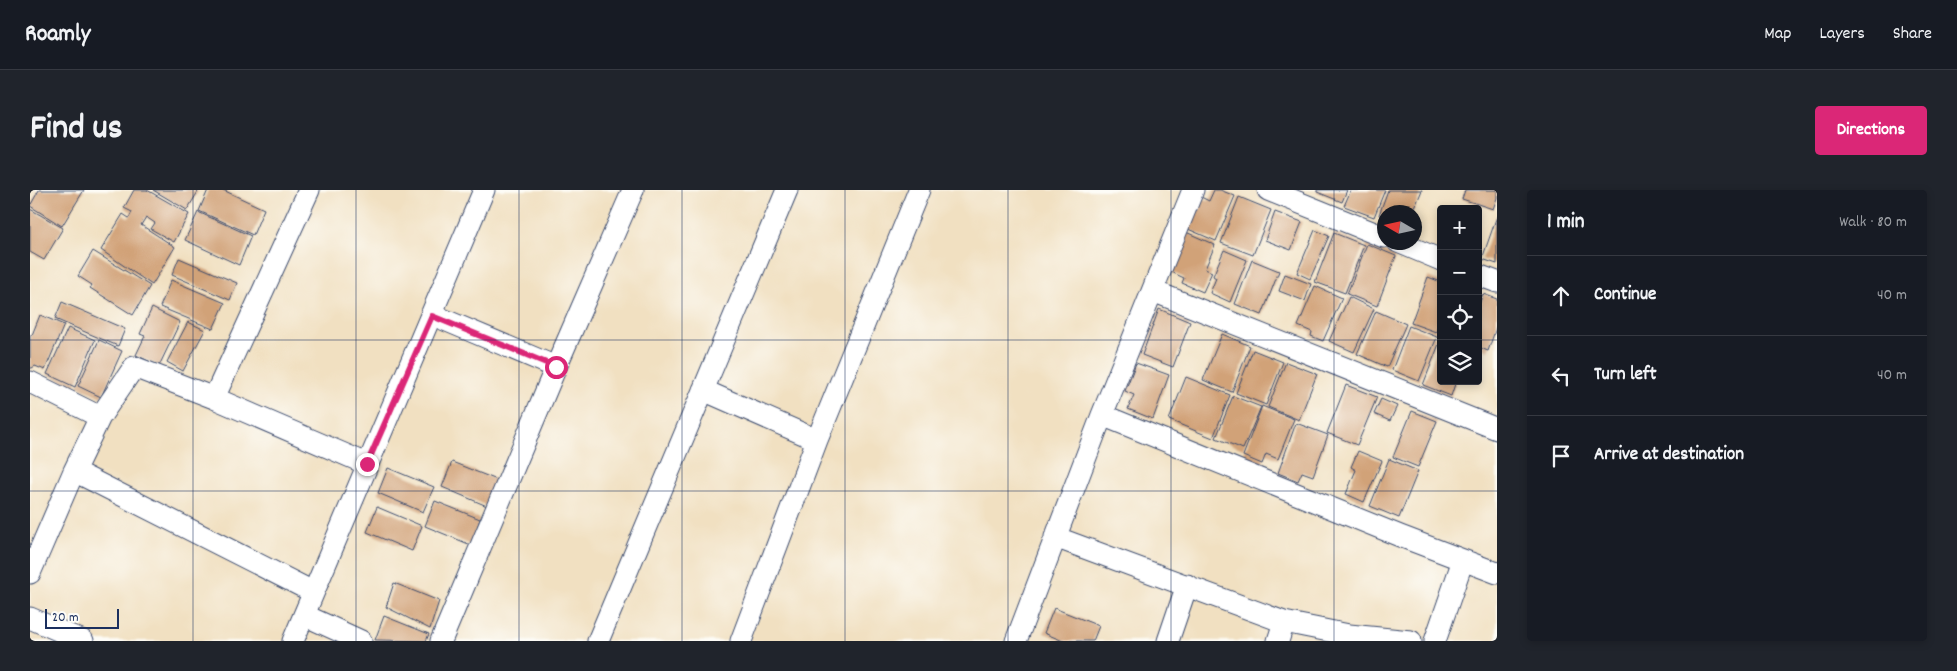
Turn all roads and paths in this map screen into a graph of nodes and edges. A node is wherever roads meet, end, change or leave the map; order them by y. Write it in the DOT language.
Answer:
graph roads {
  1 [pos="309,190"];
  2 [pos="484,190"];
  3 [pos="633,190"];
  4 [pos="787,190"];
  5 [pos="919,190"];
  6 [pos="1193,190"];
  7 [pos="1268,190"];
  8 [pos="1377,234"];
  9 [pos="1417,250"];
  10 [pos="1437,258"];
  11 [pos="1482,276"];
  12 [pos="1497,282"];
  13 [pos="1152,290"];
  14 [pos="432,316"];
  15 [pos="556,367"];
  16 [pos="30,382"];
  17 [pos="703,390"];
  18 [pos="214,398"];
  19 [pos="1102,414"];
  20 [pos="100,416"];
  21 [pos="1497,429"];
  22 [pos="817,440"];
  23 [pos="367,464"];
  24 [pos="74,471"];
  25 [pos="1055,537"];
  26 [pos="1463,560"];
  27 [pos="30,573"];
  28 [pos="1497,574"];
  29 [pos="1187,585"];
  30 [pos="313,592"];
  31 [pos="304,615"];
  32 [pos="30,618"];
  33 [pos="1281,632"];
  34 [pos="83,641"];
  35 [pos="293,641"];
  36 [pos="361,641"];
  37 [pos="441,641"];
  38 [pos="598,641"];
  39 [pos="741,641"];
  40 [pos="1016,641"];
  41 [pos="1168,641"];
  42 [pos="1411,641"];
  43 [pos="1435,641"];
  1 -- 18 [label="street"];
  2 -- 14 [label="street"];
  3 -- 15 [label="street"];
  4 -- 17 [label="street"];
  5 -- 22 [label="street"];
  6 -- 13 [label="street"];
  7 -- 8 [label="street"];
  9 -- 10 [label="street"];
  11 -- 12 [label="street"];
  13 -- 19 [label="street"];
  13 -- 21 [label="street"];
  14 -- 15 [label="street"];
  14 -- 23 [label="street"];
  15 -- 37 [label="street"];
  16 -- 20 [label="street"];
  17 -- 22 [label="street"];
  17 -- 38 [label="street"];
  18 -- 20 [label="street"];
  18 -- 23 [label="street"];
  19 -- 25 [label="street"];
  19 -- 26 [label="street"];
  20 -- 24 [label="street"];
  22 -- 39 [label="street"];
  23 -- 30 [label="street"];
  24 -- 27 [label="street"];
  24 -- 30 [label="street"];
  25 -- 29 [label="street"];
  25 -- 40 [label="street"];
  26 -- 28 [label="street"];
  26 -- 43 [label="street"];
  29 -- 33 [label="street"];
  29 -- 41 [label="street"];
  30 -- 31 [label="street"];
  31 -- 35 [label="street"];
  31 -- 36 [label="street"];
  32 -- 34 [label="street"];
  33 -- 42 [label="street"];
}
